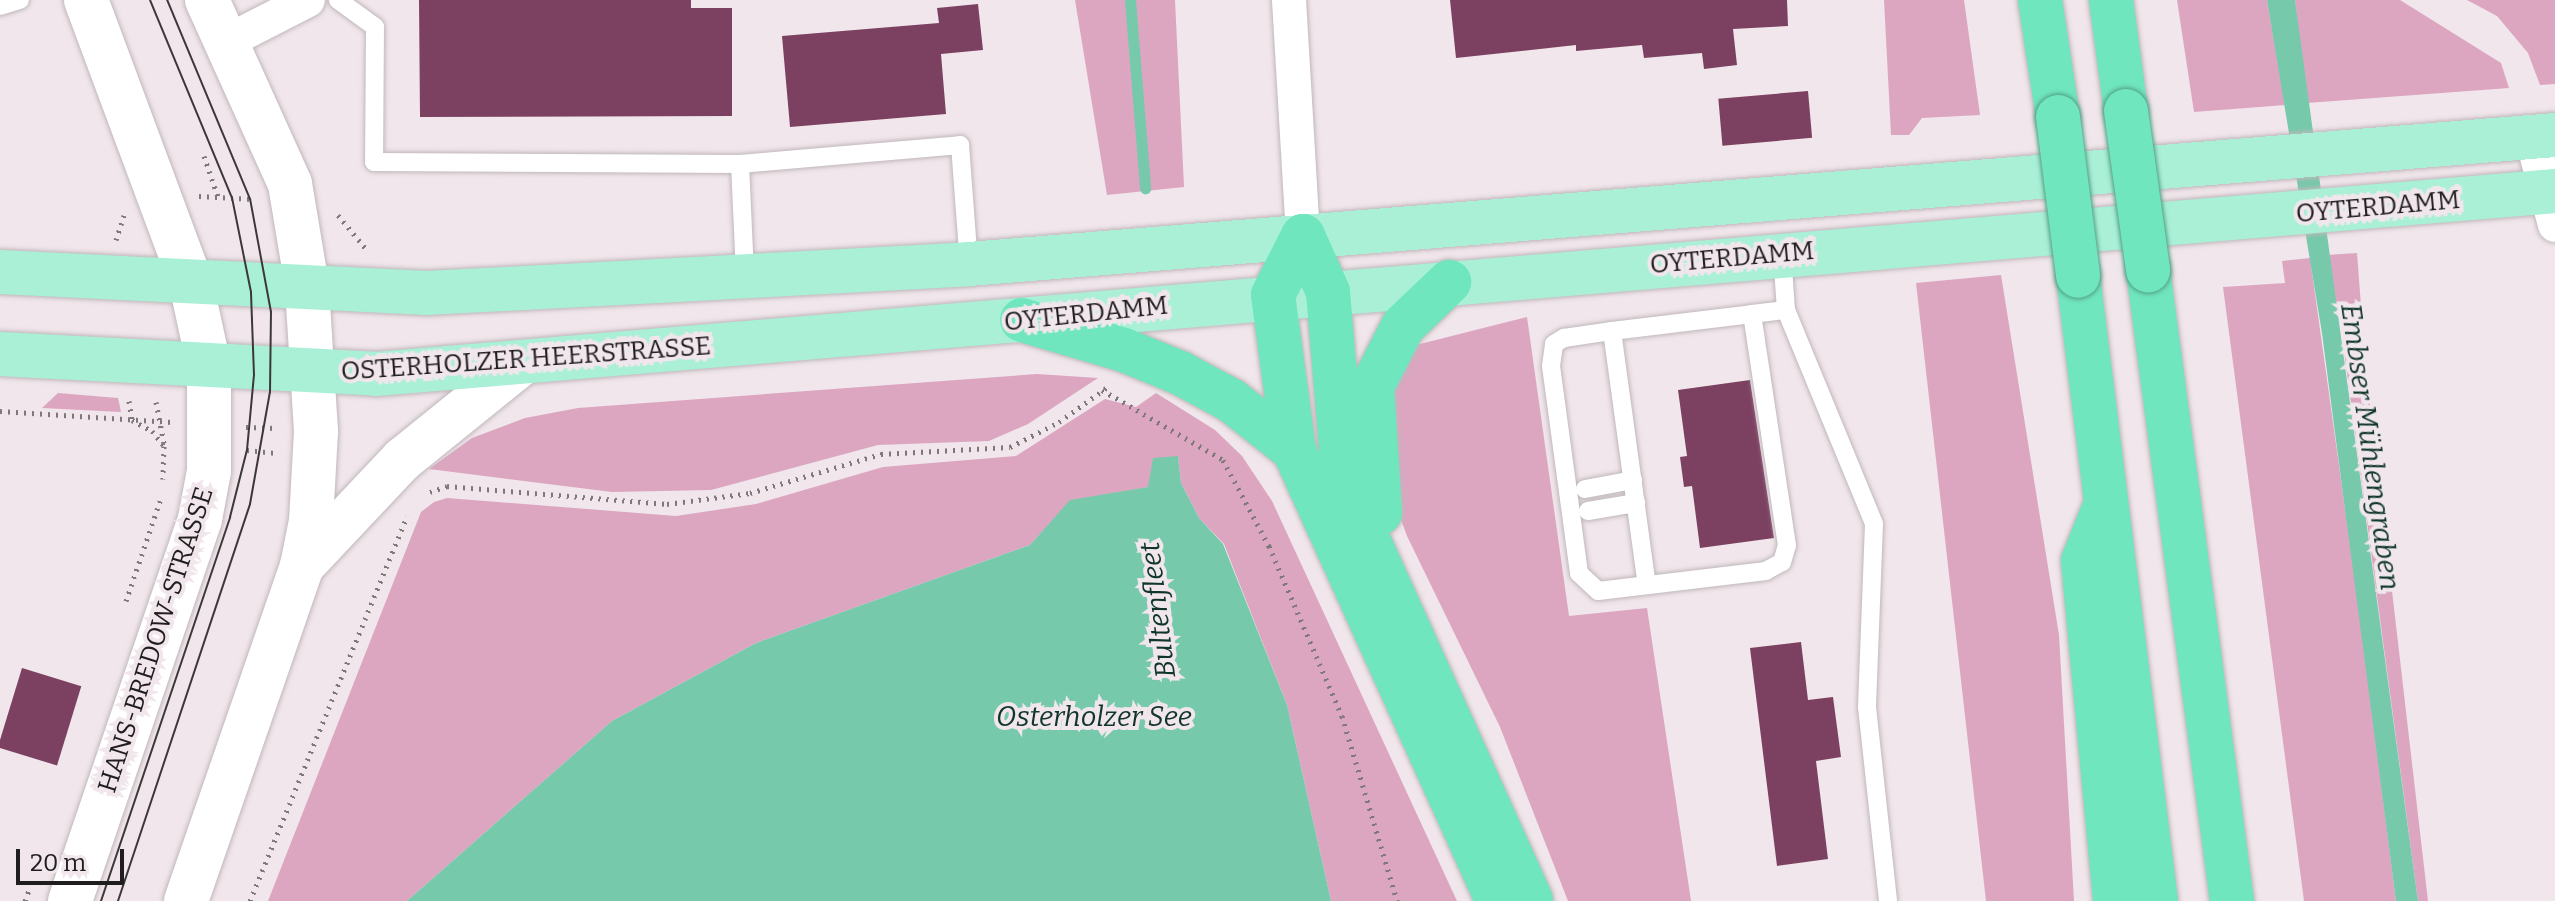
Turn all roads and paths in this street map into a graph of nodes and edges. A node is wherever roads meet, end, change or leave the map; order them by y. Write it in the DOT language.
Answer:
graph roads {
  1 [pos="20,0"];
  2 [pos="86,0"];
  3 [pos="207,0"];
  4 [pos="308,0"];
  5 [pos="338,0"];
  6 [pos="1289,0"];
  7 [pos="2040,0"];
  8 [pos="2111,0"];
  9 [pos="0,6"];
  10 [pos="226,42"];
  11 [pos="2544,136"];
  12 [pos="204,156"];
  13 [pos="740,164"];
  14 [pos="158,193"];
  15 [pos="218,197"];
  16 [pos="293,200"];
  17 [pos="2552,202"];
  18 [pos="1303,236"];
  19 [pos="1782,254"];
  20 [pos="969,264"];
  21 [pos="0,272"];
  22 [pos="745,276"];
  23 [pos="190,279"];
  24 [pos="1449,282"];
  25 [pos="307,286"];
  26 [pos="1328,292"];
  27 [pos="1273,295"];
  28 [pos="1786,310"];
  29 [pos="1752,314"];
  30 [pos="1022,320"];
  31 [pos="1612,331"];
  32 [pos="909,332"];
  33 [pos="0,354"];
  34 [pos="1147,358"];
  35 [pos="522,363"];
  36 [pos="209,366"];
  37 [pos="312,371"];
  38 [pos="1102,390"];
  39 [pos="0,411"];
  40 [pos="132,420"];
  41 [pos="210,436"];
  42 [pos="316,443"];
  43 [pos="164,446"];
  44 [pos="1294,450"];
  45 [pos="426,494"];
  46 [pos="1635,498"];
  47 [pos="2107,500"];
  48 [pos="411,509"];
  49 [pos="302,566"];
  50 [pos="1647,585"];
  51 [pos="125,605"];
  52 [pos="1399,614"];
  53 [pos="35,871"];
  54 [pos="25,901"];
  55 [pos="70,901"];
  56 [pos="186,901"];
  57 [pos="250,901"];
  58 [pos="1397,901"];
  59 [pos="1498,901"];
  60 [pos="1531,901"];
  61 [pos="1888,901"];
  62 [pos="2115,901"];
  63 [pos="2156,901"];
  64 [pos="2232,901"];
  1 -- 9 [label="lane"];
  2 -- 14 [label="main road, HANS-BREDOW-STRASSE"];
  3 -- 10 [label="main road"];
  4 -- 10 [label="street"];
  5 -- 13 [label="lane"];
  6 -- 18 [label="street"];
  7 -- 47 [label="highway, bridge"];
  8 -- 64 [label="highway, bridge"];
  10 -- 16 [label="main road"];
  11 -- 17 [label="street"];
  11 -- 18 [label="main road"];
  12 -- 15 [label="path"];
  13 -- 20 [label="lane"];
  13 -- 22 [label="lane"];
  14 -- 15 [label="path"];
  14 -- 23 [label="main road, HANS-BREDOW-STRASSE"];
  15 -- 16 [label="path"];
  16 -- 25 [label="main road"];
  17 -- 19 [label="main road, OYTERDAMM"];
  18 -- 20 [label="main road"];
  18 -- 26 [label="highway"];
  18 -- 27 [label="highway"];
  19 -- 24 [label="main road, OYTERDAMM"];
  19 -- 28 [label="lane"];
  20 -- 22 [label="main road"];
  21 -- 23 [label="main road"];
  22 -- 25 [label="main road"];
  23 -- 25 [label="main road"];
  23 -- 36 [label="main road, HANS-BREDOW-STRASSE"];
  24 -- 26 [label="main road, OYTERDAMM"];
  24 -- 52 [label="highway"];
  25 -- 37 [label="main road"];
  26 -- 27 [label="main road, OYTERDAMM"];
  26 -- 52 [label="highway"];
  27 -- 30 [label="main road, OYTERDAMM"];
  27 -- 44 [label="highway"];
  28 -- 29 [label="lane"];
  28 -- 61 [label="lane"];
  29 -- 31 [label="lane"];
  29 -- 50 [label="lane"];
  30 -- 32 [label="main road, OYTERDAMM"];
  30 -- 34 [label="highway"];
  31 -- 46 [label="lane"];
  31 -- 50 [label="lane"];
  32 -- 35 [label="main road, OSTERHOLZER HEERSTRASSE"];
  33 -- 36 [label="main road, OSTERHOLZER HEERSTRASSE"];
  34 -- 38 [label="path"];
  34 -- 44 [label="highway"];
  35 -- 37 [label="main road, OSTERHOLZER HEERSTRASSE"];
  35 -- 49 [label="main road"];
  36 -- 37 [label="main road, OSTERHOLZER HEERSTRASSE"];
  36 -- 41 [label="main road, HANS-BREDOW-STRASSE"];
  37 -- 42 [label="main road"];
  38 -- 45 [label="path"];
  38 -- 58 [label="path"];
  39 -- 40 [label="path"];
  40 -- 41 [label="path"];
  40 -- 43 [label="path"];
  41 -- 42 [label="path"];
  41 -- 42 [label="path"];
  41 -- 43 [label="path"];
  41 -- 55 [label="main road, HANS-BREDOW-STRASSE"];
  42 -- 49 [label="main road"];
  43 -- 51 [label="path"];
  44 -- 59 [label="highway"];
  46 -- 46 [label="lane"];
  46 -- 50 [label="lane"];
  47 -- 62 [label="highway"];
  47 -- 63 [label="highway"];
  48 -- 57 [label="path"];
  49 -- 56 [label="main road"];
  52 -- 60 [label="highway"];
  53 -- 54 [label="path"];
}
